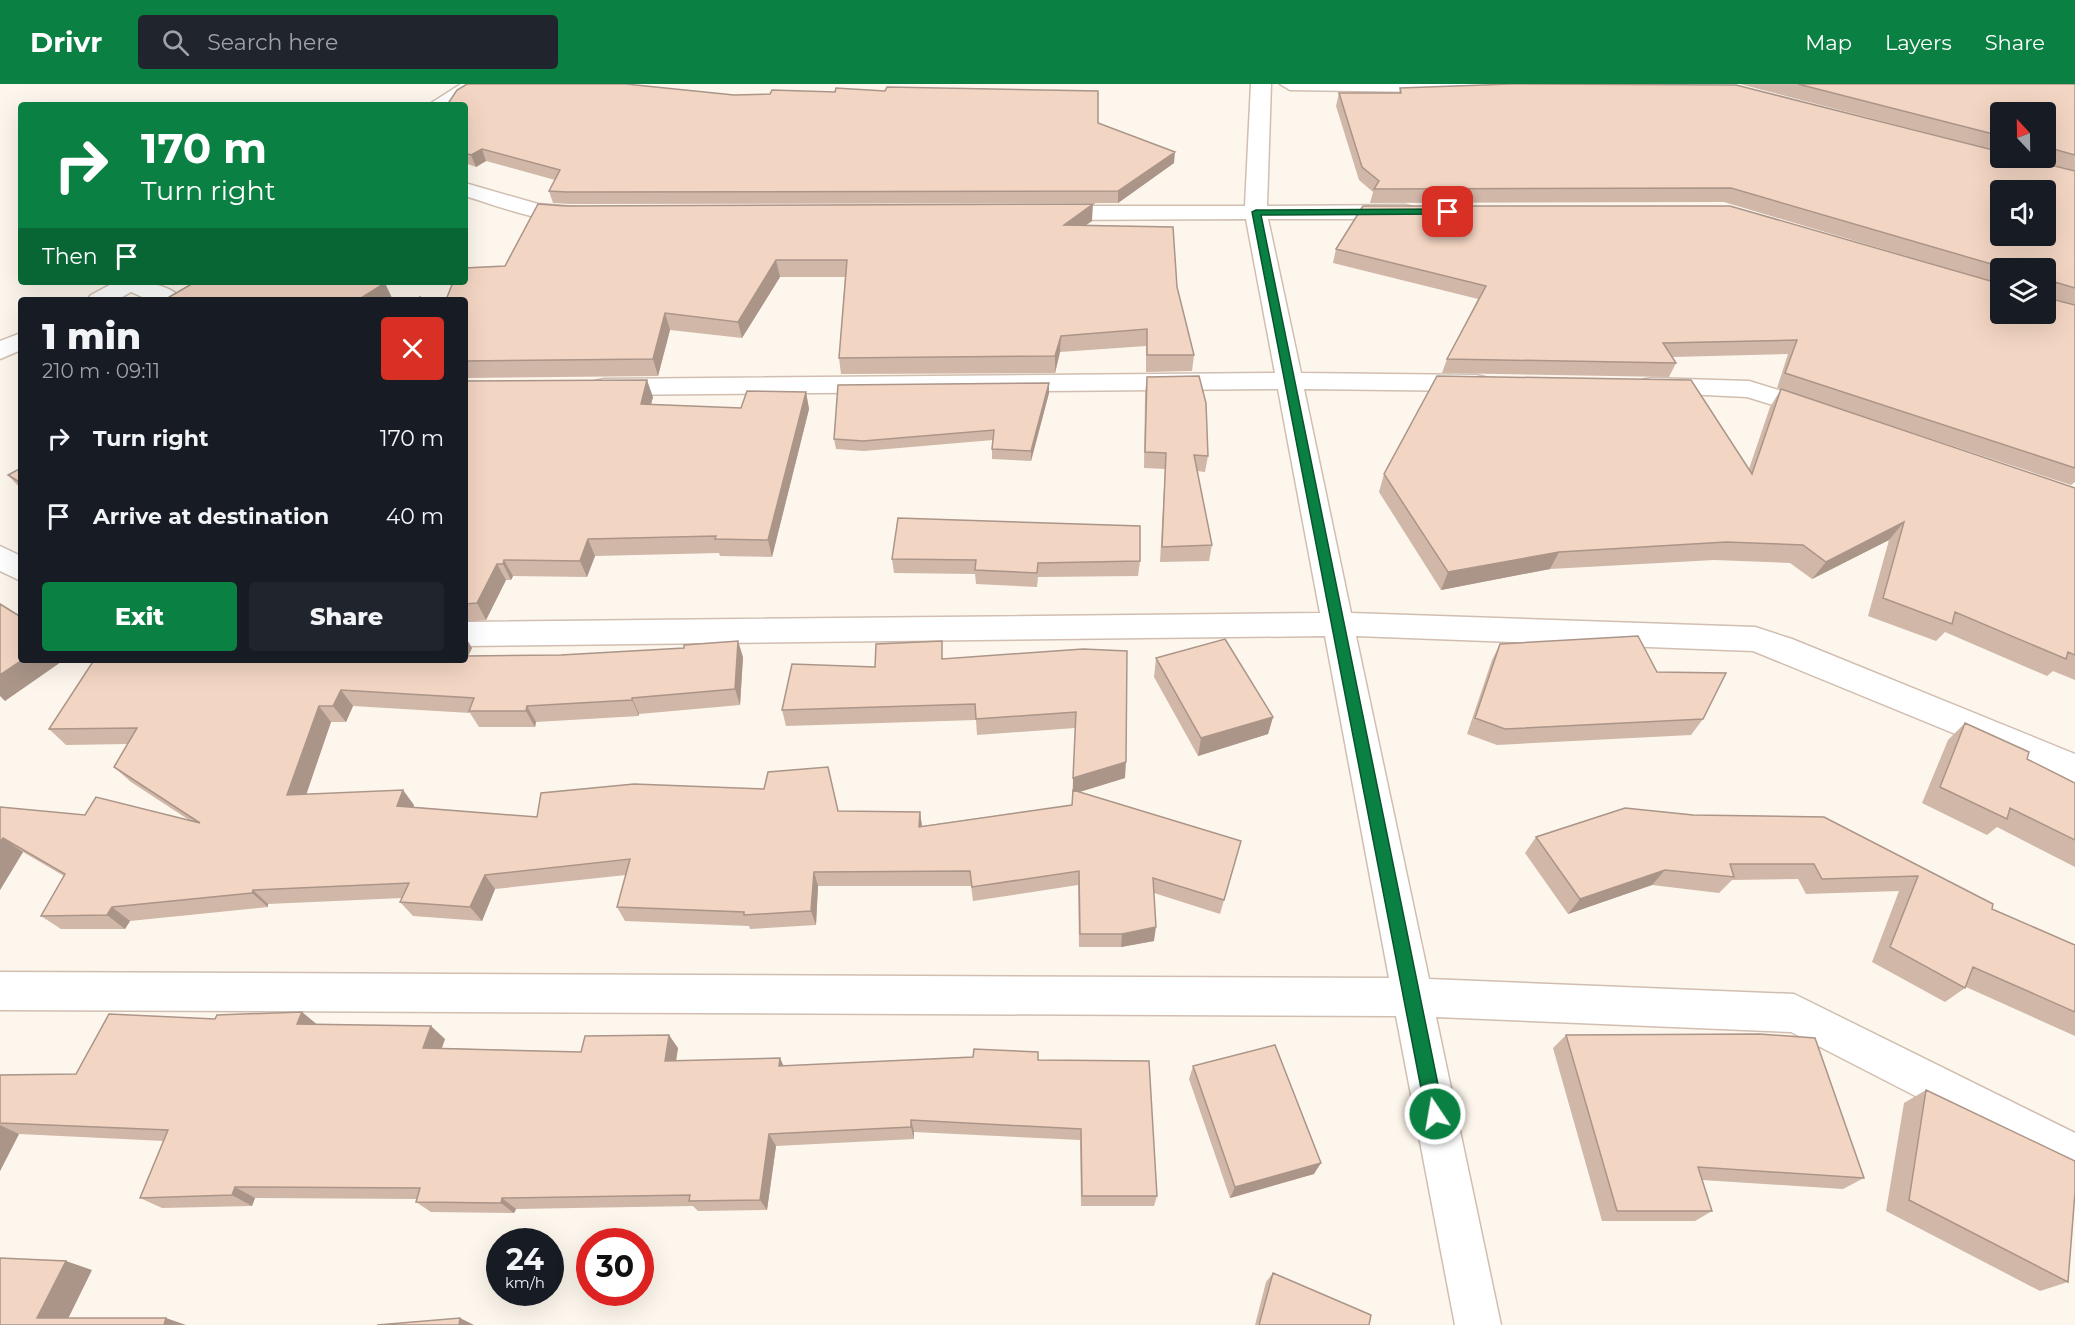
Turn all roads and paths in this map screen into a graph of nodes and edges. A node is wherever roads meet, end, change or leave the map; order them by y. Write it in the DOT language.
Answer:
graph roads {
  1 [pos="475,84"];
  2 [pos="1261,84"];
  3 [pos="1290,84"];
  4 [pos="1514,87"];
  5 [pos="443,102"];
  6 [pos="468,190"];
  7 [pos="1256,212"];
  8 [pos="1424,212"];
  9 [pos="607,213"];
  10 [pos="1032,213"];
  11 [pos="128,285"];
  12 [pos="136,285"];
  13 [pos="105,297"];
  14 [pos="163,297"];
  15 [pos="18,342"];
  16 [pos="0,351"];
  17 [pos="1289,381"];
  18 [pos="1500,384"];
  19 [pos="1628,385"];
  20 [pos="584,387"];
  21 [pos="1840,419"];
  22 [pos="0,557"];
  23 [pos="18,568"];
  24 [pos="1338,624"];
  25 [pos="468,634"];
  26 [pos="2075,769"];
  27 [pos="0,991"];
  28 [pos="1411,997"];
  29 [pos="2075,1156"];
  30 [pos="1478,1325"];
  1 -- 5 [label="street"];
  2 -- 7 [label="street"];
  3 -- 4 [label="street"];
  6 -- 9 [label="street"];
  7 -- 8 [label="street"];
  7 -- 10 [label="street"];
  7 -- 17 [label="street"];
  11 -- 13 [label="street"];
  12 -- 14 [label="street"];
  15 -- 16 [label="street"];
  17 -- 18 [label="street"];
  17 -- 20 [label="street"];
  17 -- 24 [label="street"];
  19 -- 21 [label="street"];
  22 -- 23 [label="street"];
  24 -- 25 [label="street"];
  24 -- 26 [label="street"];
  24 -- 28 [label="street"];
  27 -- 28 [label="street"];
  28 -- 29 [label="street"];
  28 -- 30 [label="street"];
}
